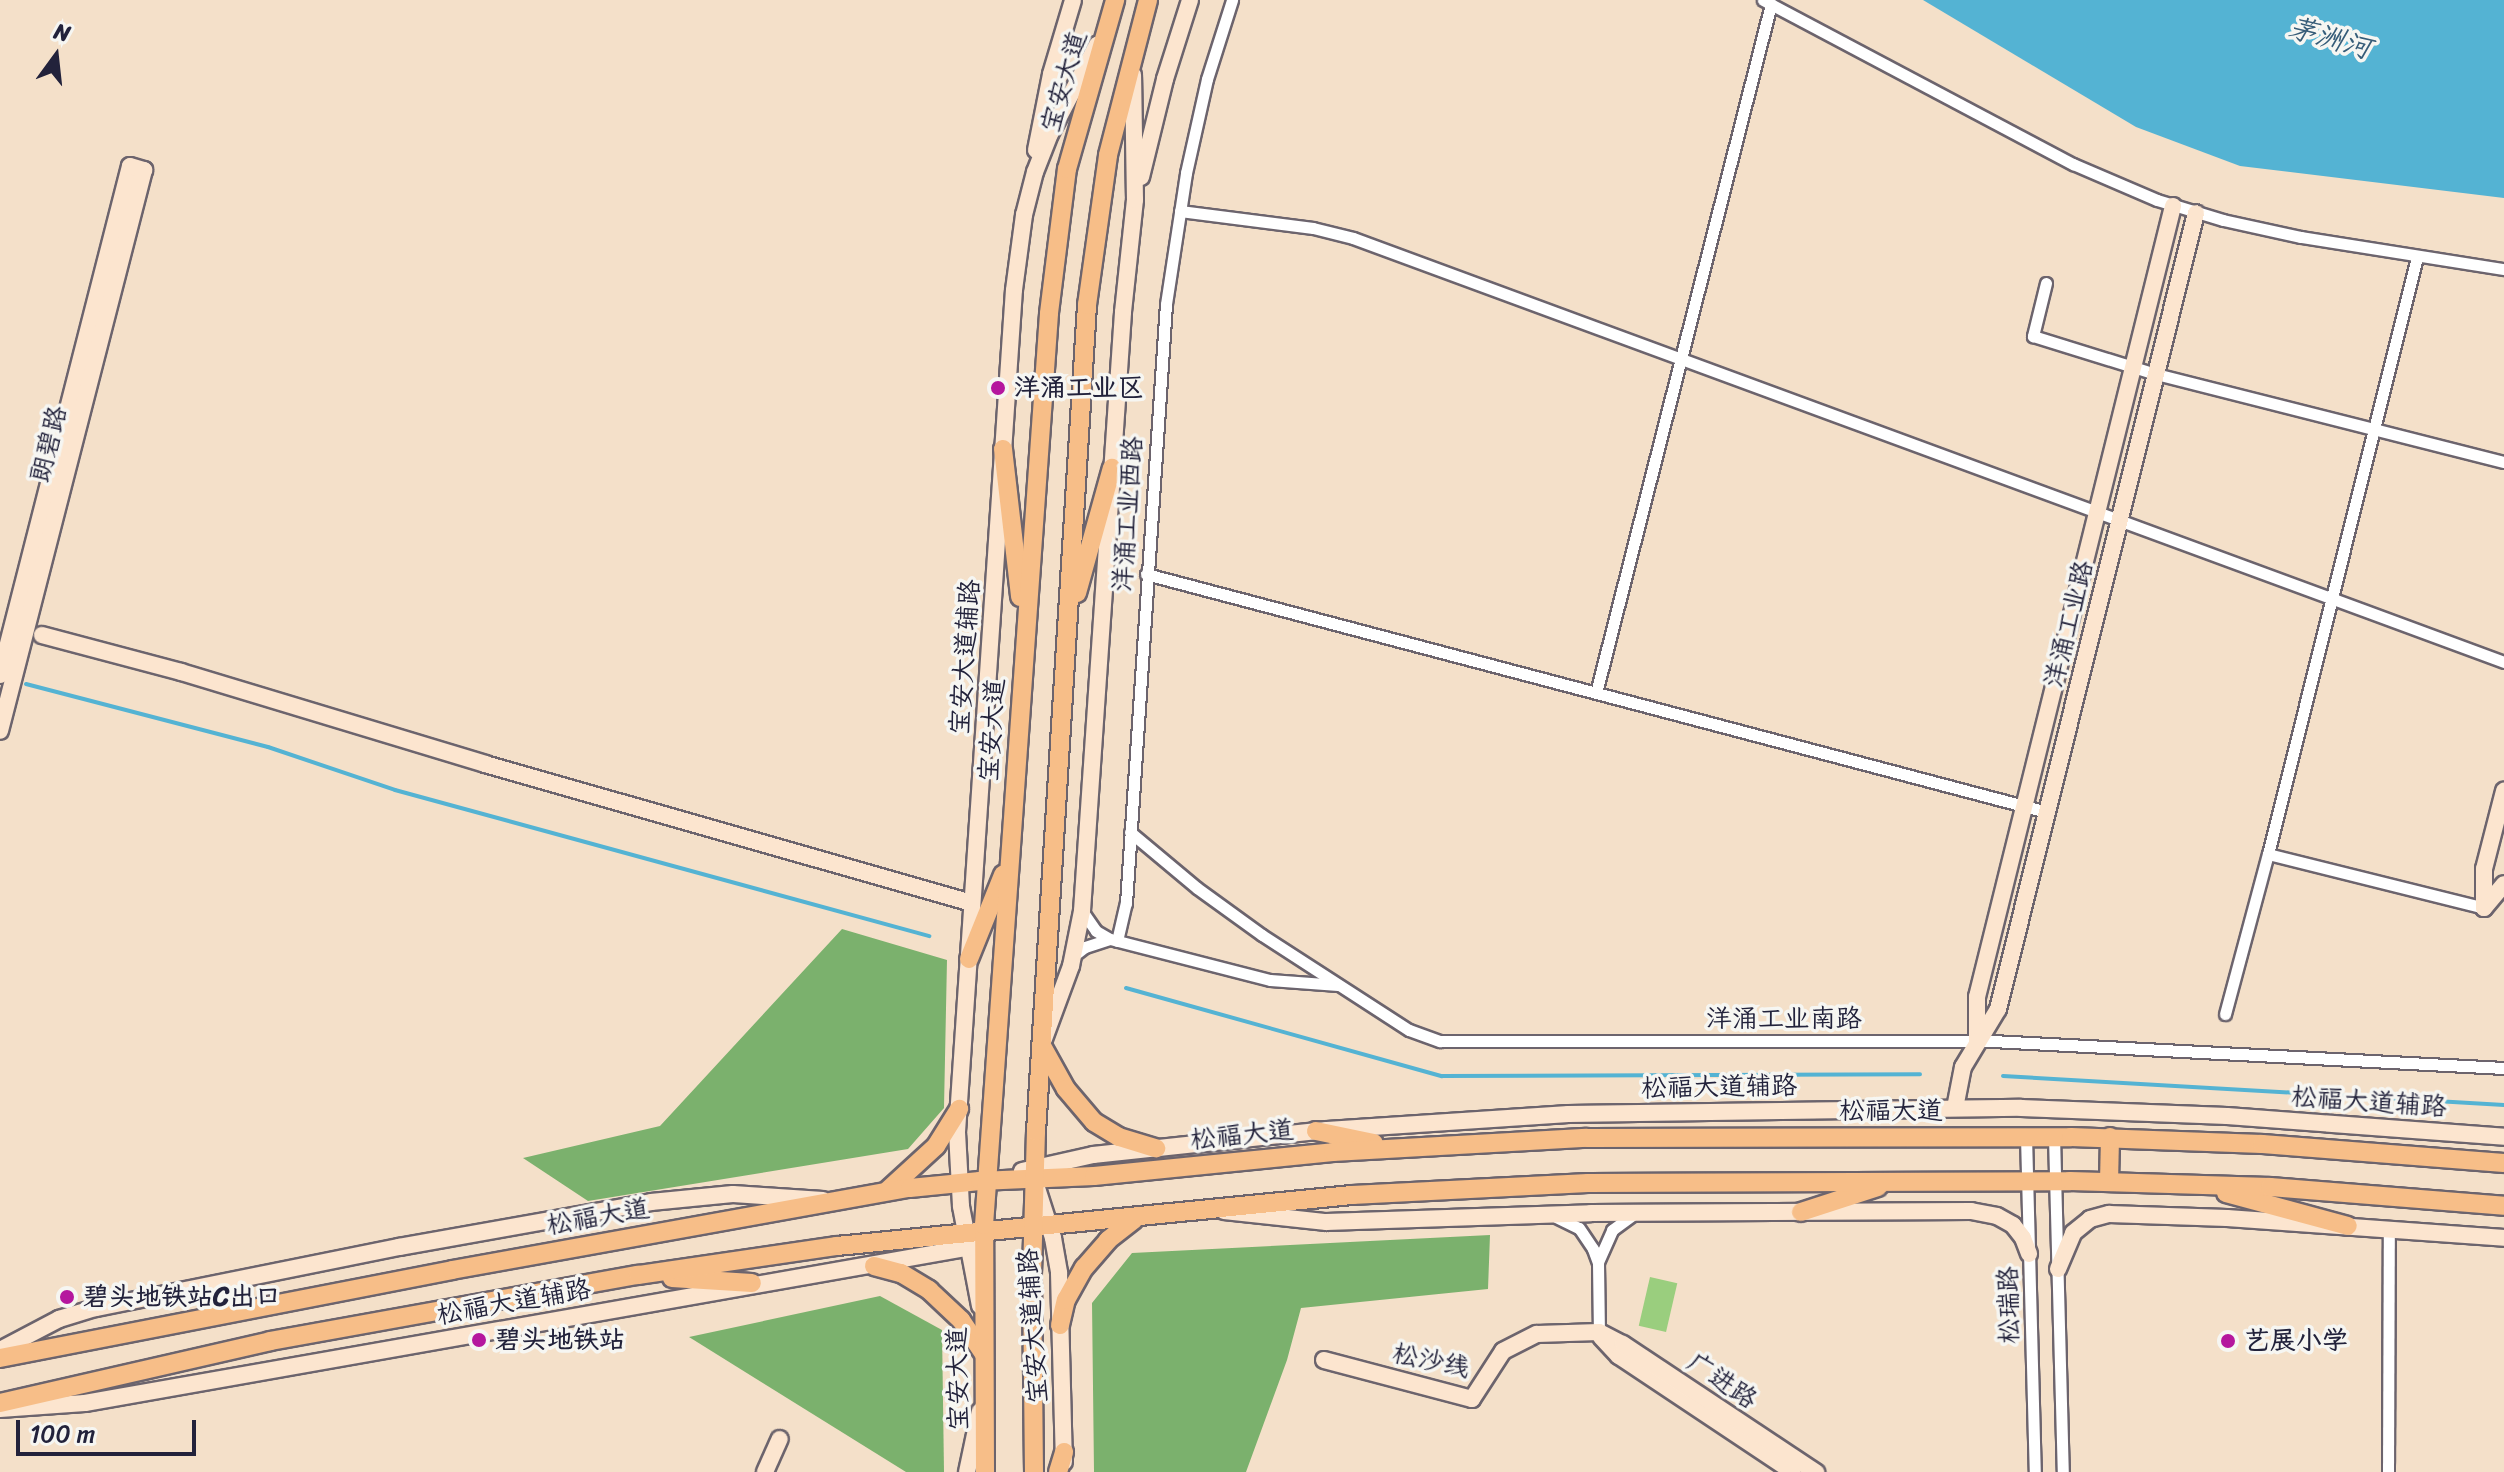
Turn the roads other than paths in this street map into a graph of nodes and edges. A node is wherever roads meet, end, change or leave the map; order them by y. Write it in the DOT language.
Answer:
graph roads {
  1 [pos="1073,0"];
  2 [pos="1148,0"];
  3 [pos="1190,0"];
  4 [pos="1232,0"];
  5 [pos="1767,2"];
  6 [pos="1114,6"];
  7 [pos="1135,42"];
  8 [pos="1028,194"];
  9 [pos="2173,206"];
  10 [pos="1180,211"];
  11 [pos="2196,213"];
  12 [pos="1133,222"];
  13 [pos="2417,257"];
  14 [pos="2504,269"];
  15 [pos="2046,283"];
  16 [pos="1682,360"];
  17 [pos="2133,368"];
  18 [pos="2156,374"];
  19 [pos="2373,429"];
  20 [pos="1003,449"];
  21 [pos="2504,462"];
  22 [pos="1112,468"];
  23 [pos="2098,512"];
  24 [pos="2120,521"];
  25 [pos="1146,574"];
  26 [pos="2330,598"];
  27 [pos="42,635"];
  28 [pos="1066,646"];
  29 [pos="1024,648"];
  30 [pos="2504,662"];
  31 [pos="0,675"];
  32 [pos="1596,693"];
  33 [pos="0,731"];
  34 [pos="2504,791"];
  35 [pos="2025,807"];
  36 [pos="2047,812"];
  37 [pos="1130,832"];
  38 [pos="1010,853"];
  39 [pos="2268,854"];
  40 [pos="2504,884"];
  41 [pos="972,903"];
  42 [pos="2484,908"];
  43 [pos="1082,911"];
  44 [pos="1114,940"];
  45 [pos="1073,956"];
  46 [pos="969,959"];
  47 [pos="1339,985"];
  48 [pos="2225,1014"];
  49 [pos="1977,1041"];
  50 [pos="1042,1045"];
  51 [pos="2504,1068"];
  52 [pos="1955,1108"];
  53 [pos="959,1109"];
  54 [pos="1316,1131"];
  55 [pos="2026,1136"];
  56 [pos="2054,1136"];
  57 [pos="2110,1137"];
  58 [pos="2504,1137"];
  59 [pos="1404,1147"];
  60 [pos="1156,1148"];
  61 [pos="2504,1163"];
  62 [pos="1035,1173"];
  63 [pos="987,1180"];
  64 [pos="1901,1181"];
  65 [pos="2027,1181"];
  66 [pos="2055,1181"];
  67 [pos="959,1182"];
  68 [pos="2109,1182"];
  69 [pos="2176,1183"];
  70 [pos="884,1193"];
  71 [pos="837,1201"];
  72 [pos="2504,1206"];
  73 [pos="1211,1209"];
  74 [pos="1801,1212"];
  75 [pos="1636,1213"];
  76 [pos="1545,1215"];
  77 [pos="1140,1217"];
  78 [pos="1041,1226"];
  79 [pos="2348,1226"];
  80 [pos="2389,1229"];
  81 [pos="2504,1238"];
  82 [pos="975,1239"];
  83 [pos="2029,1254"];
  84 [pos="1598,1263"];
  85 [pos="874,1266"];
  86 [pos="2058,1269"];
  87 [pos="638,1275"];
  88 [pos="752,1283"];
  89 [pos="1060,1325"];
  90 [pos="1599,1332"];
  91 [pos="0,1350"];
  92 [pos="984,1355"];
  93 [pos="0,1358"];
  94 [pos="1324,1360"];
  95 [pos="984,1394"];
  96 [pos="0,1406"];
  97 [pos="780,1439"];
  98 [pos="1064,1452"];
  99 [pos="765,1472"];
  100 [pos="967,1472"];
  101 [pos="985,1472"];
  102 [pos="1034,1472"];
  103 [pos="1058,1472"];
  104 [pos="1065,1472"];
  105 [pos="1793,1472"];
  106 [pos="1816,1472"];
  107 [pos="2035,1472"];
  108 [pos="2063,1472"];
  109 [pos="2388,1472"];
  1 -- 8 [label="main road"];
  2 -- 7 [label="main road"];
  3 -- 12 [label="main road"];
  4 -- 10 [label="street, 洋涌工业西路"];
  5 -- 9 [label="street"];
  5 -- 16 [label="street"];
  6 -- 8 [label="main road, 宝安大道辅路"];
  6 -- 29 [label="main road, 宝安大道"];
  7 -- 12 [label="main road"];
  7 -- 28 [label="main road"];
  8 -- 20 [label="main road, 宝安大道辅路"];
  9 -- 11 [label="street"];
  9 -- 17 [label="main road, 洋涌工业路"];
  10 -- 16 [label="street"];
  10 -- 25 [label="street, 洋涌工业西路"];
  11 -- 13 [label="street"];
  11 -- 18 [label="main road, 洋涌工业路"];
  12 -- 22 [label="main road"];
  13 -- 14 [label="street"];
  13 -- 19 [label="street"];
  15 -- 17 [label="street"];
  16 -- 23 [label="street"];
  16 -- 32 [label="street"];
  17 -- 18 [label="street"];
  17 -- 23 [label="main road, 洋涌工业路"];
  18 -- 19 [label="street"];
  18 -- 24 [label="main road, 洋涌工业路"];
  19 -- 21 [label="street"];
  19 -- 26 [label="street"];
  20 -- 29 [label="main road"];
  20 -- 41 [label="main road, 宝安大道辅路"];
  22 -- 28 [label="main road"];
  22 -- 43 [label="main road"];
  23 -- 24 [label="street"];
  23 -- 35 [label="main road, 洋涌工业路"];
  24 -- 26 [label="street"];
  24 -- 36 [label="main road, 洋涌工业路"];
  25 -- 32 [label="street"];
  25 -- 37 [label="street, 洋涌工业西路"];
  26 -- 30 [label="street"];
  26 -- 39 [label="street"];
  27 -- 41 [label="main road"];
  28 -- 50 [label="main road"];
  29 -- 38 [label="main road, 宝安大道"];
  31 -- 33 [label="main road, 朗碧路"];
  32 -- 35 [label="street"];
  34 -- 42 [label="main road"];
  35 -- 36 [label="street"];
  35 -- 49 [label="main road, 洋涌工业路"];
  36 -- 49 [label="main road, 洋涌工业路"];
  37 -- 44 [label="street, 洋涌工业西路"];
  37 -- 47 [label="street, 洋涌工业南路"];
  38 -- 46 [label="main road"];
  38 -- 63 [label="main road, 宝安大道"];
  39 -- 42 [label="street"];
  39 -- 48 [label="street"];
  40 -- 42 [label="main road"];
  41 -- 46 [label="main road, 宝安大道辅路"];
  43 -- 44 [label="street"];
  43 -- 45 [label="main road"];
  44 -- 45 [label="street"];
  44 -- 47 [label="street"];
  45 -- 50 [label="main road"];
  46 -- 53 [label="main road, 宝安大道辅路"];
  47 -- 49 [label="street, 洋涌工业南路"];
  49 -- 51 [label="street, 洋涌工业南路"];
  49 -- 52 [label="main road, 洋涌工业路"];
  50 -- 60 [label="main road"];
  50 -- 62 [label="main road"];
  52 -- 54 [label="main road, 松福大道辅路"];
  52 -- 58 [label="main road, 松福大道辅路"];
  53 -- 67 [label="main road, 宝安大道辅路"];
  53 -- 70 [label="main road"];
  54 -- 59 [label="main road"];
  54 -- 60 [label="main road, 松福大道辅路"];
  55 -- 56 [label="main road, 松福大道"];
  55 -- 59 [label="main road, 松福大道"];
  55 -- 65 [label="street, 松瑞路"];
  56 -- 57 [label="main road, 松福大道"];
  56 -- 66 [label="street, 松瑞路"];
  57 -- 61 [label="main road, 松福大道"];
  57 -- 68 [label="main road"];
  59 -- 62 [label="main road, 松福大道"];
  60 -- 62 [label="main road, 松福大道辅路"];
  62 -- 63 [label="main road, 松福大道"];
  62 -- 78 [label="main road"];
  63 -- 67 [label="main road, 松福大道"];
  63 -- 82 [label="main road, 宝安大道"];
  64 -- 65 [label="main road"];
  64 -- 73 [label="main road"];
  64 -- 74 [label="main road"];
  65 -- 66 [label="main road"];
  65 -- 83 [label="street, 松瑞路"];
  66 -- 68 [label="main road"];
  66 -- 86 [label="street, 松瑞路"];
  67 -- 70 [label="main road, 松福大道"];
  67 -- 82 [label="main road, 宝安大道辅路"];
  68 -- 69 [label="main road"];
  69 -- 72 [label="main road"];
  69 -- 79 [label="main road"];
  70 -- 71 [label="main road, 松福大道"];
  71 -- 91 [label="main road"];
  71 -- 93 [label="main road, 松福大道"];
  73 -- 76 [label="main road"];
  73 -- 77 [label="main road"];
  74 -- 75 [label="main road"];
  74 -- 83 [label="main road"];
  75 -- 76 [label="main road"];
  75 -- 84 [label="street"];
  76 -- 84 [label="street"];
  77 -- 78 [label="main road"];
  77 -- 89 [label="main road"];
  78 -- 82 [label="main road"];
  78 -- 89 [label="main road, 宝安大道辅路"];
  78 -- 102 [label="main road"];
  79 -- 80 [label="main road"];
  79 -- 86 [label="main road"];
  80 -- 81 [label="main road"];
  80 -- 109 [label="street"];
  82 -- 85 [label="main road, 松福大道辅路"];
  82 -- 87 [label="main road"];
  82 -- 92 [label="main road, 宝安大道"];
  83 -- 107 [label="street, 松瑞路"];
  84 -- 90 [label="street"];
  85 -- 88 [label="main road, 松福大道辅路"];
  85 -- 92 [label="main road"];
  86 -- 108 [label="street, 松瑞路"];
  87 -- 88 [label="main road"];
  87 -- 96 [label="main road"];
  88 -- 96 [label="main road, 松福大道辅路"];
  89 -- 98 [label="main road, 宝安大道辅路"];
  90 -- 94 [label="main road, 松沙线"];
  90 -- 105 [label="main road, 广进路"];
  90 -- 106 [label="main road, 广进路"];
  92 -- 95 [label="main road, 宝安大道"];
  95 -- 100 [label="main road, 宝安大道辅路"];
  95 -- 101 [label="main road, 宝安大道"];
  97 -- 99 [label="main road"];
  98 -- 103 [label="main road"];
  98 -- 104 [label="main road, 宝安大道辅路"];
}
